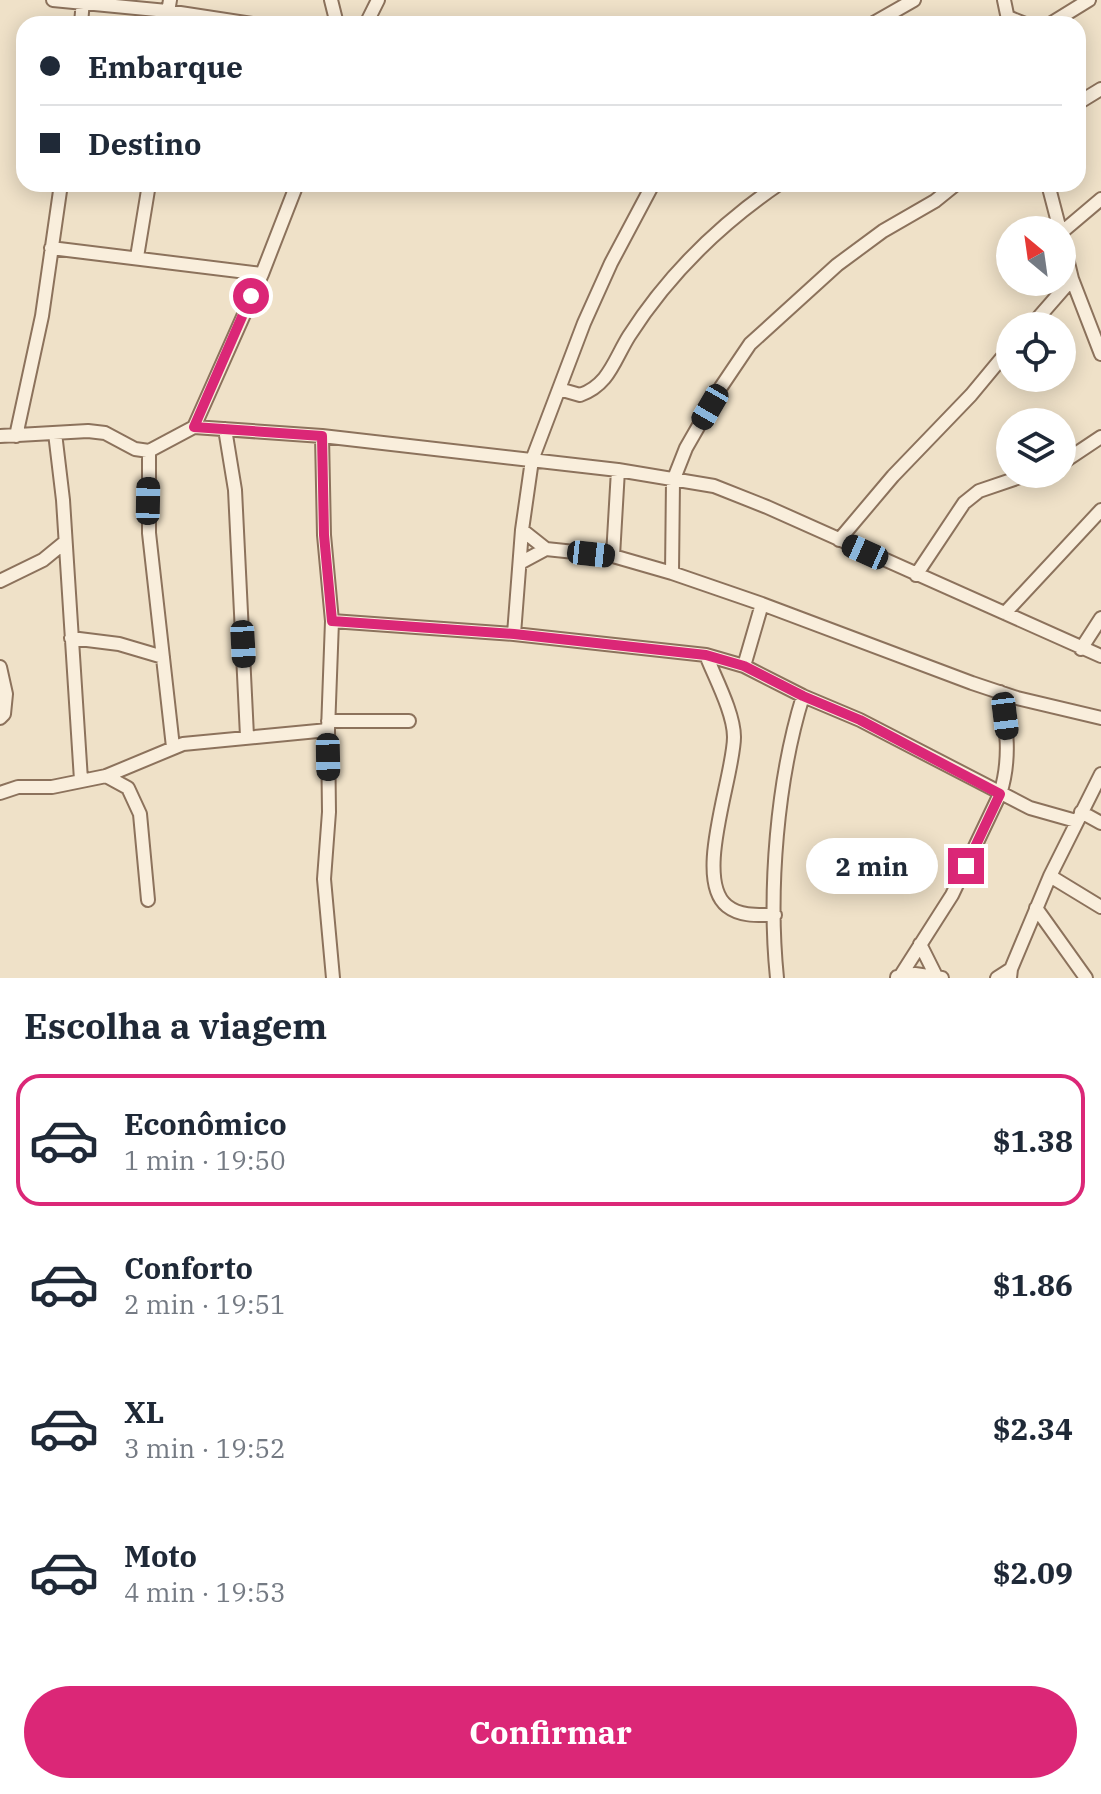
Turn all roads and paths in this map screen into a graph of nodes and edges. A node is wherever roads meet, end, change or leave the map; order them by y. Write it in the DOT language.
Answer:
graph roads {
  1 [pos="53,0"];
  2 [pos="914,0"];
  3 [pos="1089,0"];
  4 [pos="83,2"];
  5 [pos="168,12"];
  6 [pos="196,16"];
  7 [pos="886,16"];
  8 [pos="1063,16"];
  9 [pos="60,192"];
  10 [pos="148,192"];
  11 [pos="294,192"];
  12 [pos="649,192"];
  13 [pos="768,192"];
  14 [pos="946,192"];
  15 [pos="1050,192"];
  16 [pos="1101,199"];
  17 [pos="1056,216"];
  18 [pos="1076,220"];
  19 [pos="51,248"];
  20 [pos="137,257"];
  21 [pos="262,274"];
  22 [pos="1076,289"];
  23 [pos="1057,296"];
  24 [pos="1043,312"];
  25 [pos="1101,354"];
  26 [pos="996,365"];
  27 [pos="559,389"];
  28 [pos="194,427"];
  29 [pos="225,429"];
  30 [pos="55,433"];
  31 [pos="0,436"];
  32 [pos="16,436"];
  33 [pos="322,436"];
  34 [pos="1101,437"];
  35 [pos="149,451"];
  36 [pos="1076,454"];
  37 [pos="532,460"];
  38 [pos="618,470"];
  39 [pos="673,481"];
  40 [pos="996,485"];
  41 [pos="1101,510"];
  42 [pos="522,530"];
  43 [pos="839,540"];
  44 [pos="65,542"];
  45 [pos="546,549"];
  46 [pos="613,556"];
  47 [pos="43,560"];
  48 [pos="520,563"];
  49 [pos="66,567"];
  50 [pos="672,573"];
  51 [pos="916,575"];
  52 [pos="0,581"];
  53 [pos="762,604"];
  54 [pos="1005,613"];
  55 [pos="1101,618"];
  56 [pos="332,621"];
  57 [pos="514,634"];
  58 [pos="71,638"];
  59 [pos="1081,649"];
  60 [pos="706,655"];
  61 [pos="1101,656"];
  62 [pos="163,657"];
  63 [pos="744,666"];
  64 [pos="0,667"];
  65 [pos="1000,692"];
  66 [pos="803,696"];
  67 [pos="0,718"];
  68 [pos="1101,718"];
  69 [pos="409,721"];
  70 [pos="328,726"];
  71 [pos="247,736"];
  72 [pos="173,747"];
  73 [pos="134,765"];
  74 [pos="1101,774"];
  75 [pos="106,776"];
  76 [pos="81,780"];
  77 [pos="128,788"];
  78 [pos="0,793"];
  79 [pos="1000,794"];
  80 [pos="1078,817"];
  81 [pos="1101,823"];
  82 [pos="1050,876"];
  83 [pos="148,900"];
  84 [pos="1101,907"];
  85 [pos="1036,908"];
  86 [pos="775,915"];
  87 [pos="920,944"];
  88 [pos="1010,973"];
  89 [pos="898,976"];
  90 [pos="939,977"];
  91 [pos="332,978"];
  92 [pos="777,978"];
  93 [pos="997,978"];
  94 [pos="1086,978"];
  1 -- 4 [label="street"];
  2 -- 7 [label="street"];
  3 -- 8 [label="street"];
  4 -- 5 [label="street"];
  5 -- 6 [label="street"];
  9 -- 19 [label="street"];
  10 -- 20 [label="street"];
  11 -- 21 [label="street"];
  12 -- 27 [label="street"];
  13 -- 27 [label="street"];
  14 -- 39 [label="street"];
  15 -- 17 [label="street"];
  16 -- 18 [label="street"];
  19 -- 20 [label="street"];
  19 -- 32 [label="street"];
  20 -- 21 [label="street"];
  21 -- 28 [label="street"];
  22 -- 25 [label="street"];
  23 -- 24 [label="street"];
  26 -- 43 [label="street"];
  27 -- 37 [label="street"];
  28 -- 29 [label="street"];
  28 -- 35 [label="street"];
  29 -- 33 [label="street"];
  29 -- 71 [label="street"];
  30 -- 32 [label="street"];
  30 -- 35 [label="street"];
  30 -- 44 [label="street"];
  31 -- 32 [label="street"];
  33 -- 37 [label="street"];
  33 -- 56 [label="street"];
  34 -- 36 [label="street"];
  35 -- 62 [label="street"];
  37 -- 38 [label="street"];
  37 -- 42 [label="street"];
  38 -- 39 [label="street"];
  38 -- 46 [label="street"];
  39 -- 43 [label="street"];
  39 -- 50 [label="street"];
  40 -- 51 [label="street"];
  41 -- 54 [label="street"];
  42 -- 45 [label="street"];
  42 -- 48 [label="street"];
  43 -- 51 [label="street"];
  44 -- 47 [label="street"];
  44 -- 49 [label="street"];
  45 -- 46 [label="street"];
  45 -- 48 [label="street"];
  46 -- 50 [label="street"];
  47 -- 49 [label="street"];
  47 -- 52 [label="street"];
  48 -- 57 [label="street"];
  49 -- 58 [label="street"];
  50 -- 53 [label="street"];
  51 -- 54 [label="street"];
  53 -- 63 [label="street"];
  53 -- 65 [label="street"];
  54 -- 59 [label="street"];
  55 -- 59 [label="street"];
  56 -- 57 [label="street"];
  56 -- 70 [label="street"];
  57 -- 60 [label="street"];
  58 -- 62 [label="street"];
  58 -- 76 [label="street"];
  59 -- 61 [label="street"];
  60 -- 63 [label="street"];
  60 -- 86 [label="street"];
  62 -- 72 [label="street"];
  63 -- 66 [label="street"];
  64 -- 67 [label="street"];
  65 -- 68 [label="street"];
  65 -- 79 [label="street"];
  66 -- 79 [label="street"];
  66 -- 86 [label="street"];
  69 -- 70 [label="street"];
  70 -- 71 [label="street"];
  70 -- 91 [label="street"];
  71 -- 72 [label="street"];
  72 -- 73 [label="street"];
  73 -- 75 [label="street"];
  73 -- 77 [label="street"];
  74 -- 80 [label="street"];
  75 -- 76 [label="street"];
  75 -- 77 [label="street"];
  76 -- 78 [label="street"];
  77 -- 83 [label="street"];
  79 -- 80 [label="street"];
  79 -- 87 [label="street"];
  80 -- 81 [label="street"];
  80 -- 82 [label="street"];
  82 -- 84 [label="street"];
  82 -- 85 [label="street"];
  85 -- 88 [label="street"];
  85 -- 94 [label="street"];
  86 -- 92 [label="street"];
  87 -- 89 [label="street"];
  87 -- 90 [label="street"];
  88 -- 93 [label="street"];
  89 -- 90 [label="street"];
}
